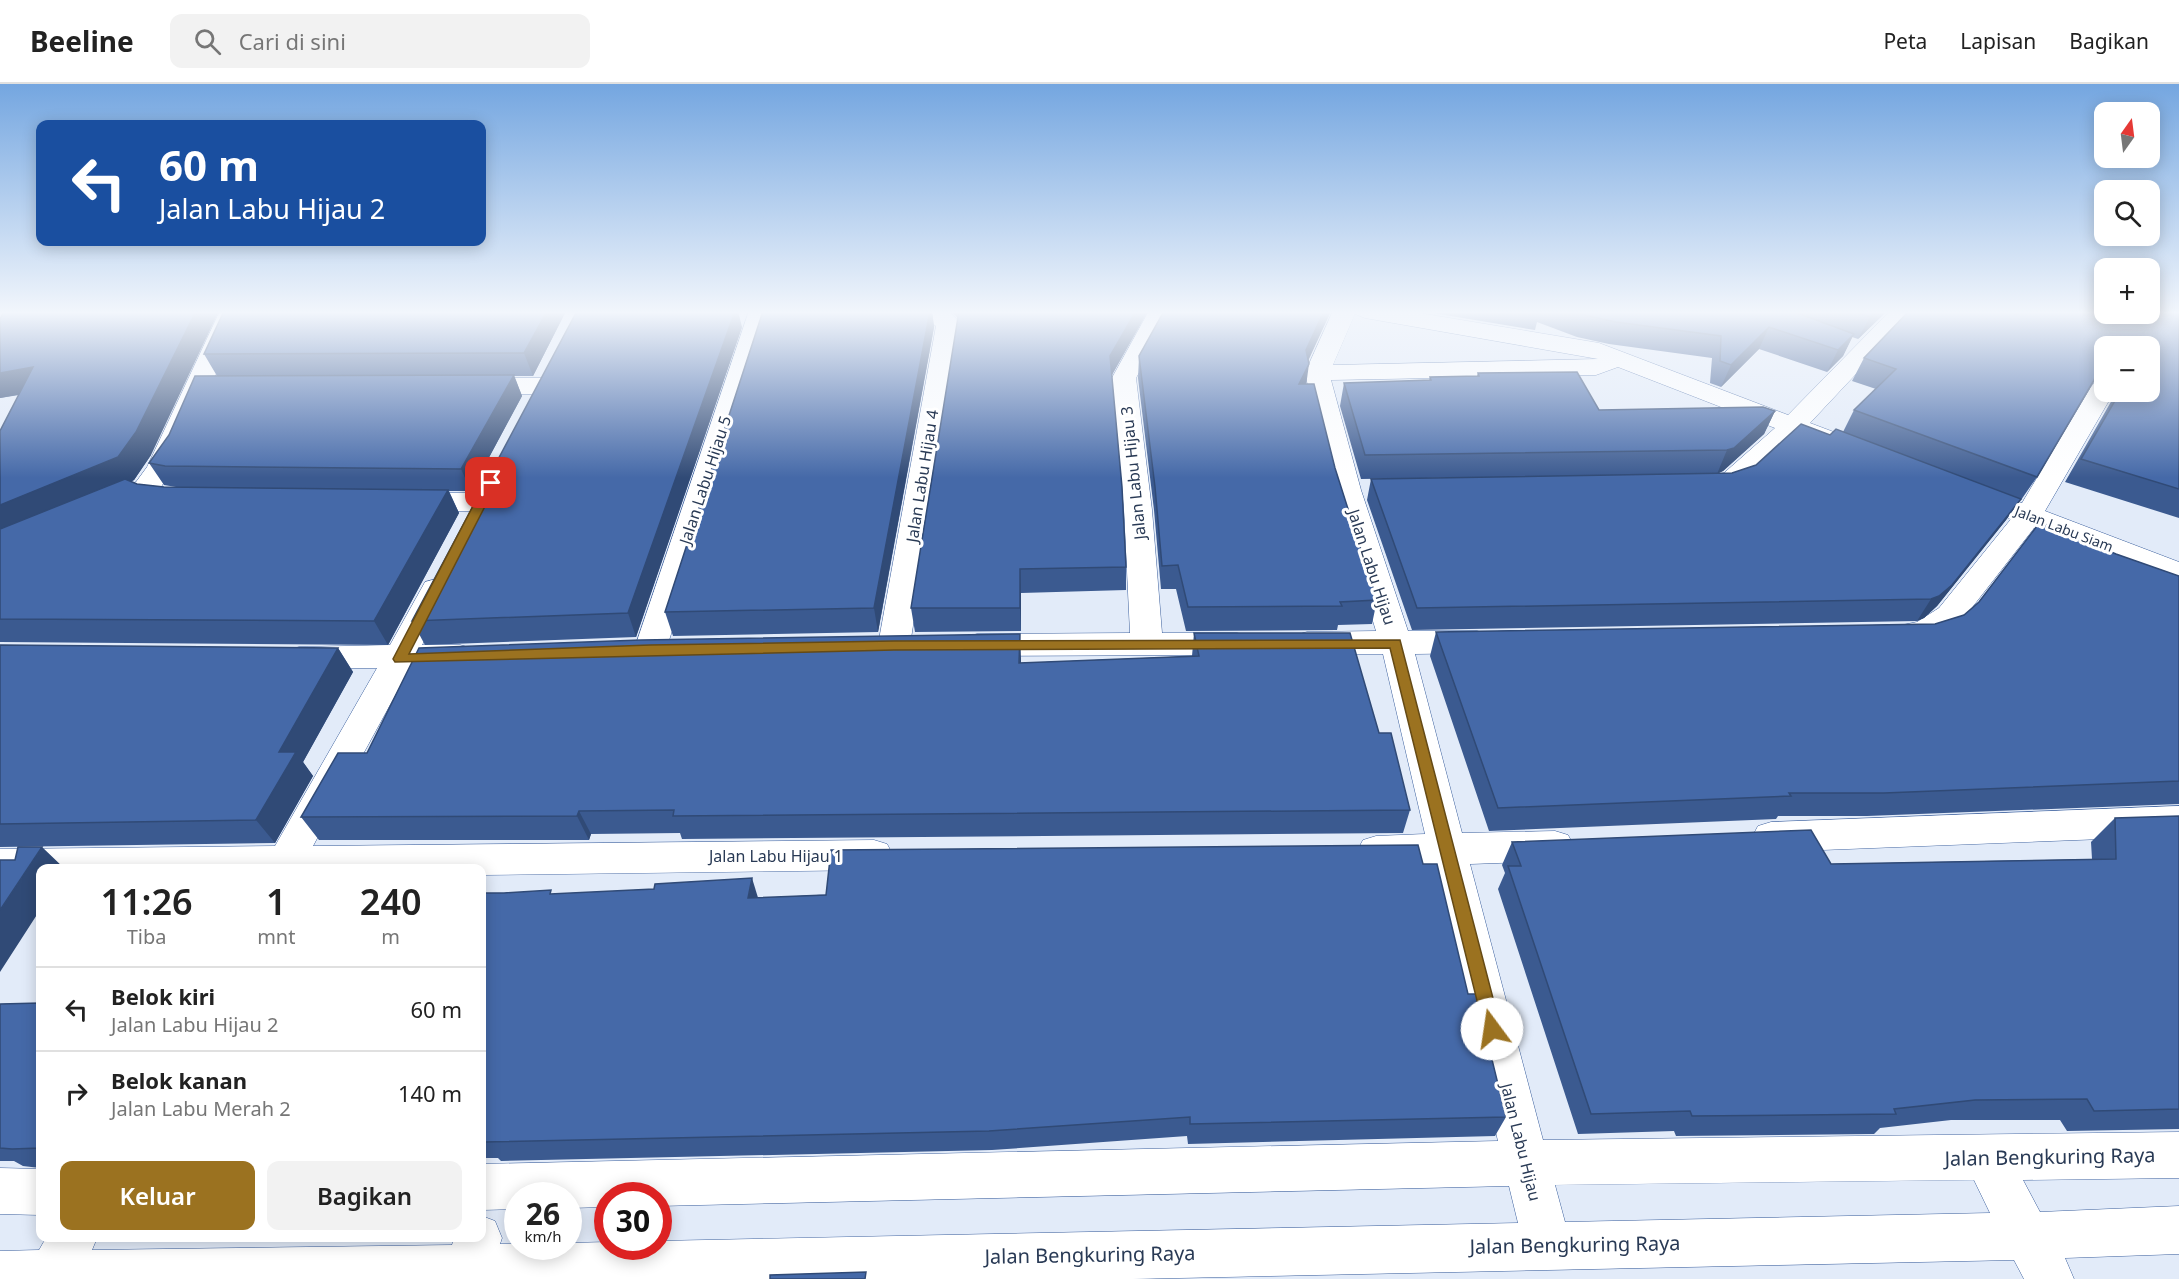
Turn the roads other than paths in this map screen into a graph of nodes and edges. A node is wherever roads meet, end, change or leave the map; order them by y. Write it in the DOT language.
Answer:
graph roads {
  1 [pos="215,367"];
  2 [pos="734,367"];
  3 [pos="942,367"];
  4 [pos="1130,367"];
  5 [pos="1320,367"];
  6 [pos="1600,367"];
  7 [pos="1639,367"];
  8 [pos="1838,367"];
  9 [pos="1317,373"];
  10 [pos="448,386"];
  11 [pos="2095,402"];
  12 [pos="527,415"];
  13 [pos="1792,426"];
  14 [pos="1857,450"];
  15 [pos="1679,487"];
  16 [pos="1986,499"];
  17 [pos="388,501"];
  18 [pos="480,503"];
  19 [pos="83,514"];
  20 [pos="2029,515"];
  21 [pos="448,565"];
  22 [pos="2179,573"];
  23 [pos="1871,635"];
  24 [pos="1503,641"];
  25 [pos="1396,643"];
  26 [pos="1148,644"];
  27 [pos="894,645"];
  28 [pos="859,646"];
  29 [pos="685,649"];
  30 [pos="485,656"];
  31 [pos="270,657"];
  32 [pos="399,659"];
  33 [pos="2179,821"];
  34 [pos="1742,839"];
  35 [pos="1588,845"];
  36 [pos="1446,850"];
  37 [pos="1339,851"];
  38 [pos="908,855"];
  39 [pos="284,864"];
  40 [pos="0,865"];
  41 [pos="36,865"];
  42 [pos="2179,1155"];
  43 [pos="1986,1157"];
  44 [pos="1527,1163"];
  45 [pos="0,1191"];
  46 [pos="36,1192"];
  47 [pos="486,1230"];
  48 [pos="2179,1230"];
  49 [pos="486,1231"];
  50 [pos="2027,1236"];
  51 [pos="338,1242"];
  52 [pos="1547,1246"];
  53 [pos="58,1264"];
  54 [pos="0,1275"];
  55 [pos="2050,1279"];
  1 -- 19 [label="street"];
  2 -- 29 [label="street, Jalan Labu Hijau 5"];
  3 -- 27 [label="street, Jalan Labu Hijau 4"];
  4 -- 26 [label="street, Jalan Labu Hijau 3"];
  5 -- 9 [label="street"];
  6 -- 9 [label="street"];
  7 -- 13 [label="street"];
  8 -- 13 [label="street"];
  9 -- 25 [label="street, Jalan Labu Hijau"];
  10 -- 12 [label="street"];
  11 -- 20 [label="street"];
  13 -- 14 [label="street"];
  13 -- 15 [label="street"];
  16 -- 20 [label="street, Jalan Labu Siam"];
  17 -- 18 [label="street"];
  20 -- 22 [label="street, Jalan Labu Siam"];
  20 -- 23 [label="street"];
  21 -- 32 [label="street"];
  24 -- 25 [label="street"];
  25 -- 26 [label="street"];
  25 -- 36 [label="street, Jalan Labu Hijau"];
  26 -- 27 [label="street"];
  27 -- 28 [label="street"];
  30 -- 32 [label="street"];
  31 -- 32 [label="street"];
  32 -- 39 [label="street"];
  33 -- 34 [label="street"];
  35 -- 36 [label="street"];
  36 -- 37 [label="street"];
  36 -- 44 [label="street, Jalan Labu Hijau"];
  38 -- 39 [label="street, Jalan Labu Hijau 1"];
  40 -- 41 [label="street, Jalan Labu Hijau 1"];
  42 -- 43 [label="street, Jalan Bengkuring Raya"];
  43 -- 44 [label="street, Jalan Bengkuring Raya"];
  43 -- 50 [label="street"];
  44 -- 47 [label="street, Jalan Bengkuring Raya"];
  44 -- 52 [label="street, Jalan Labu Hijau"];
  45 -- 46 [label="street"];
  48 -- 50 [label="street, Jalan Bengkuring Raya"];
  49 -- 52 [label="street, Jalan Bengkuring Raya"];
  50 -- 52 [label="street, Jalan Bengkuring Raya"];
  50 -- 55 [label="street"];
  51 -- 53 [label="street, Jalan Bengkuring Raya"];
  53 -- 54 [label="street, Jalan Bengkuring Raya"];
}
